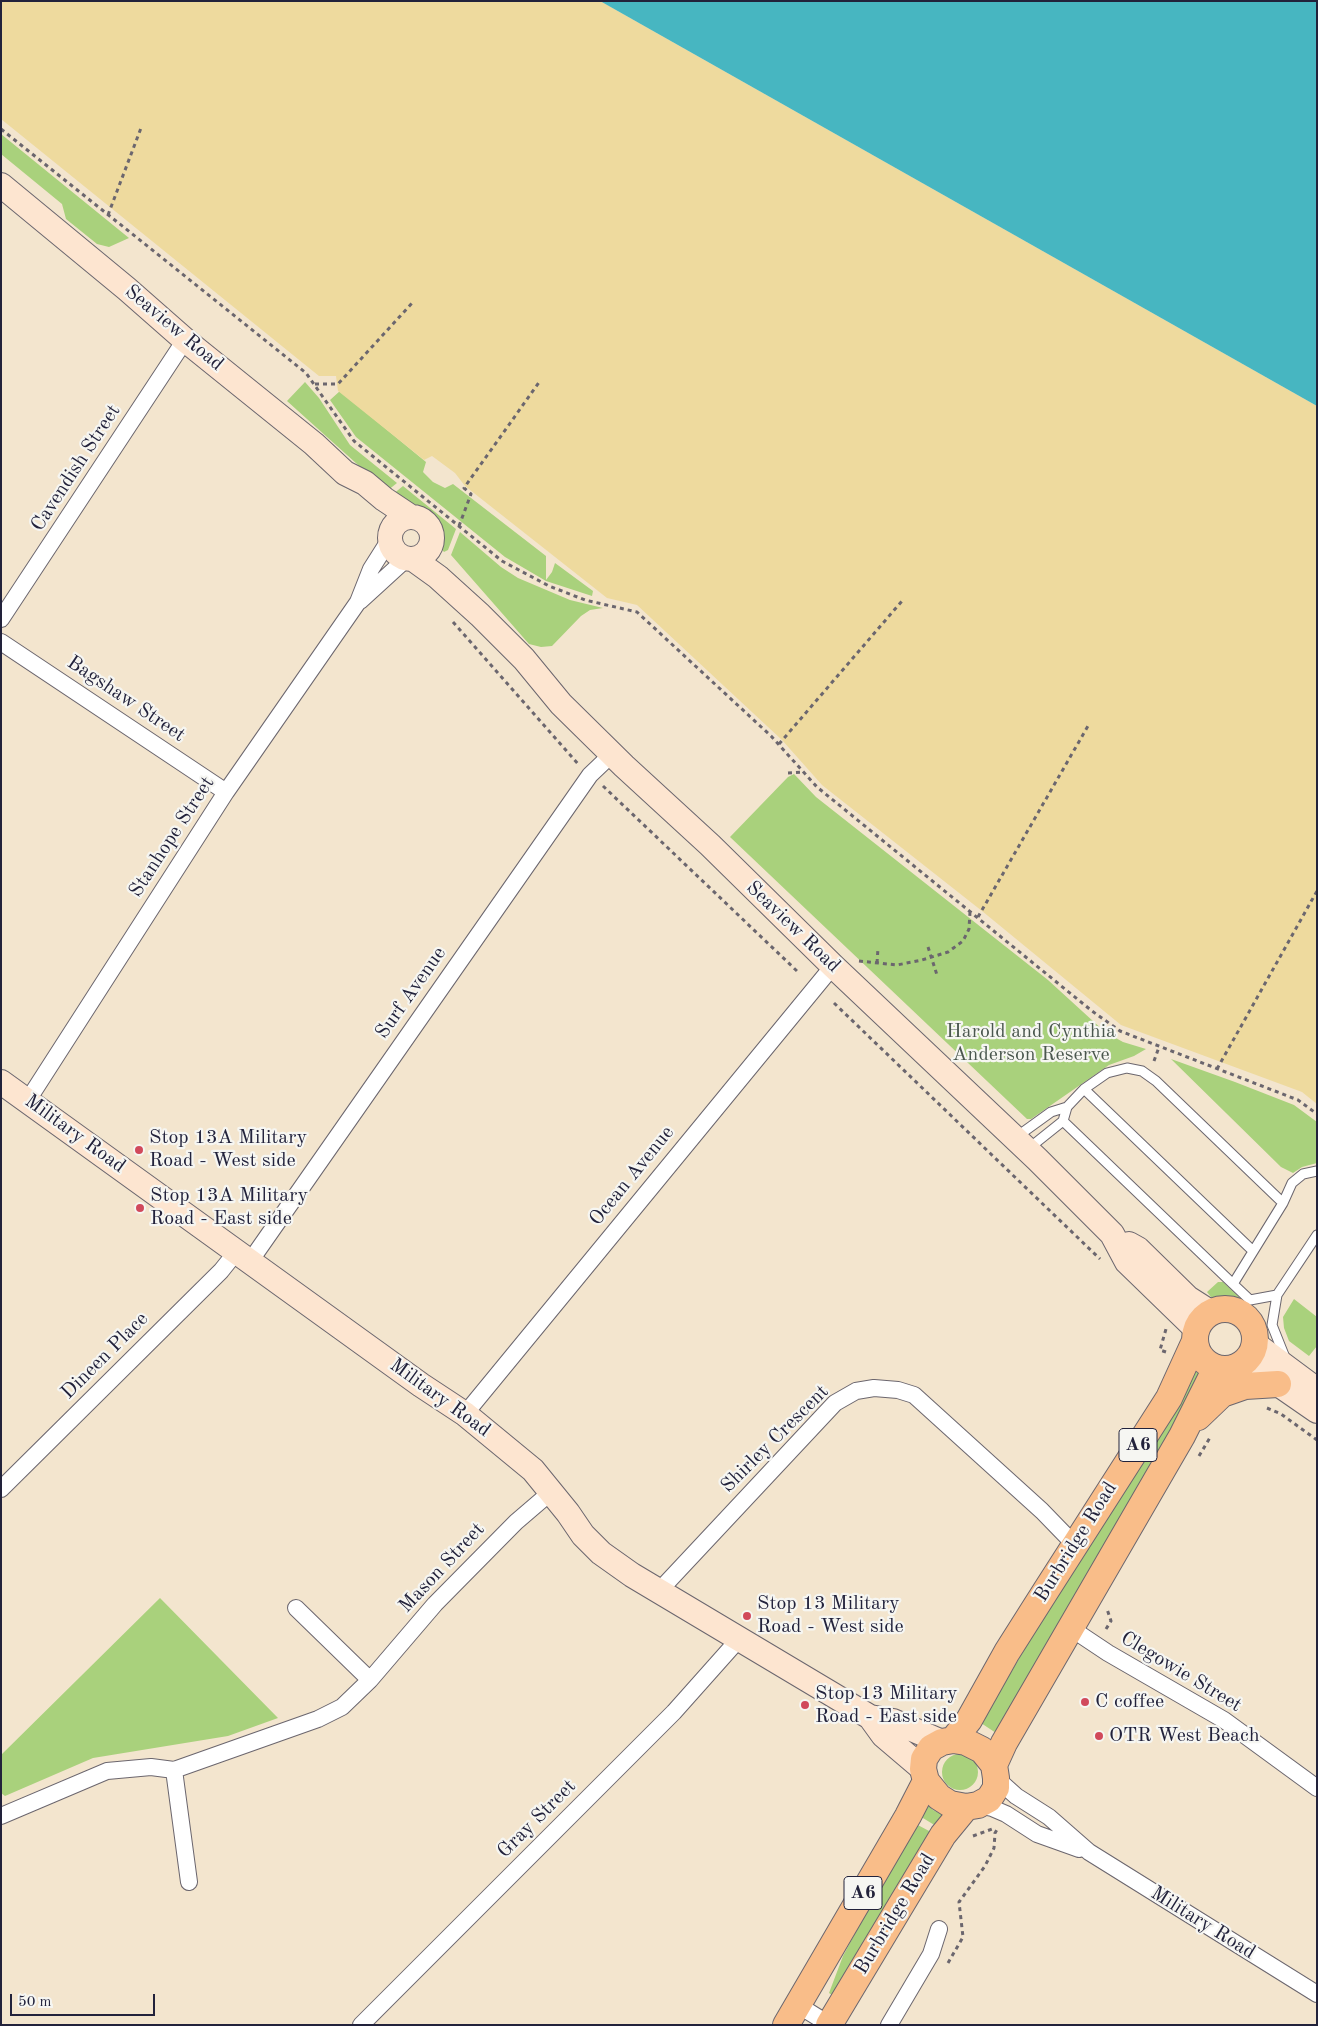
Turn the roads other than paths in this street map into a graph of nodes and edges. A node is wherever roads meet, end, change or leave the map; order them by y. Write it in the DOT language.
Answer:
graph roads {
  1 [pos="1,185"];
  2 [pos="185,340"];
  3 [pos="345,473"];
  4 [pos="411,517"];
  5 [pos="390,536"];
  6 [pos="432,541"];
  7 [pos="409,559"];
  8 [pos="358,602"];
  9 [pos="480,615"];
  10 [pos="1,619"];
  11 [pos="1,642"];
  12 [pos="612,754"];
  13 [pos="226,792"];
  14 [pos="833,966"];
  15 [pos="1,1082"];
  16 [pos="1084,1089"];
  17 [pos="28,1100"];
  18 [pos="1067,1107"];
  19 [pos="1063,1121"];
  20 [pos="1021,1144"];
  21 [pos="1317,1171"];
  22 [pos="1283,1203"];
  23 [pos="1317,1235"];
  24 [pos="1253,1251"];
  25 [pos="244,1256"];
  26 [pos="1233,1284"];
  27 [pos="1277,1295"];
  28 [pos="1201,1328"];
  29 [pos="1240,1359"];
  30 [pos="1287,1380"];
  31 [pos="1317,1390"];
  32 [pos="1317,1411"];
  33 [pos="465,1414"];
  34 [pos="1182,1436"];
  35 [pos="1,1489"];
  36 [pos="551,1492"];
  37 [pos="1074,1544"];
  38 [pos="659,1591"];
  39 [pos="296,1608"];
  40 [pos="1072,1629"];
  41 [pos="738,1640"];
  42 [pos="370,1680"];
  43 [pos="870,1717"];
  44 [pos="947,1741"];
  45 [pos="174,1770"];
  46 [pos="995,1771"];
  47 [pos="925,1775"];
  48 [pos="1317,1788"];
  49 [pos="972,1806"];
  50 [pos="1,1816"];
  51 [pos="1088,1852"];
  52 [pos="189,1882"];
  53 [pos="939,1929"];
  54 [pos="1317,1994"];
  55 [pos="792,2015"];
  56 [pos="361,2025"];
  57 [pos="830,2025"];
  58 [pos="889,2025"];
  1 -- 2 [label="street, Seaview Road"];
  2 -- 3 [label="street, Seaview Road"];
  2 -- 10 [label="street, Cavendish Street"];
  3 -- 4 [label="street, Seaview Road"];
  3 -- 5 [label="street, Seaview Road"];
  4 -- 5 [label="street"];
  4 -- 6 [label="street"];
  5 -- 7 [label="street"];
  5 -- 8 [label="street, Stanhope Street"];
  6 -- 7 [label="street"];
  6 -- 9 [label="street, Seaview Road"];
  7 -- 8 [label="street, Stanhope Street"];
  7 -- 9 [label="street, Seaview Road"];
  8 -- 13 [label="street, Stanhope Street"];
  9 -- 12 [label="street, Seaview Road"];
  11 -- 13 [label="street, Bagshaw Street"];
  12 -- 14 [label="street, Seaview Road"];
  12 -- 25 [label="street, Surf Avenue"];
  13 -- 17 [label="street, Stanhope Street"];
  14 -- 20 [label="street, Seaview Road"];
  14 -- 33 [label="street, Ocean Avenue"];
  15 -- 17 [label="street, Military Road"];
  16 -- 18 [label="lane"];
  16 -- 22 [label="lane"];
  16 -- 24 [label="lane"];
  17 -- 25 [label="street, Military Road"];
  18 -- 19 [label="lane"];
  18 -- 20 [label="lane"];
  19 -- 20 [label="lane"];
  19 -- 26 [label="lane"];
  20 -- 28 [label="street, Seaview Road"];
  21 -- 22 [label="lane"];
  22 -- 24 [label="lane"];
  23 -- 27 [label="lane"];
  24 -- 26 [label="lane"];
  25 -- 33 [label="street, Military Road"];
  25 -- 35 [label="street, Dineen Place"];
  26 -- 27 [label="lane"];
  27 -- 30 [label="lane"];
  28 -- 29 [label="main road"];
  28 -- 29 [label="main road"];
  28 -- 37 [label="main road, Burbridge Road / A6"];
  29 -- 30 [label="street"];
  29 -- 34 [label="main road, Burbridge Road / A6"];
  30 -- 31 [label="street"];
  30 -- 32 [label="street"];
  30 -- 34 [label="main road"];
  33 -- 36 [label="street, Military Road"];
  34 -- 40 [label="main road, Burbridge Road / A6"];
  36 -- 38 [label="street, Military Road"];
  36 -- 42 [label="street, Mason Street"];
  37 -- 38 [label="street, Shirley Crescent"];
  37 -- 44 [label="main road, Burbridge Road / A6"];
  38 -- 41 [label="street, Military Road"];
  39 -- 42 [label="street"];
  40 -- 46 [label="main road, Burbridge Road / A6"];
  40 -- 48 [label="street, Clegowie Street"];
  41 -- 43 [label="street, Military Road"];
  41 -- 56 [label="street, Gray Street"];
  42 -- 45 [label="street, Mason Street"];
  43 -- 44 [label="street, Military Road"];
  43 -- 47 [label="street, Military Road"];
  44 -- 46 [label="main road"];
  44 -- 47 [label="main road, A6"];
  45 -- 50 [label="street, Mason Street"];
  45 -- 52 [label="street"];
  46 -- 49 [label="main road, A6"];
  46 -- 51 [label="street, Military Road"];
  47 -- 49 [label="main road"];
  47 -- 55 [label="main road, Burbridge Road / A6"];
  49 -- 51 [label="street, Military Road"];
  49 -- 57 [label="main road, Burbridge Road / A6"];
  51 -- 54 [label="street, Military Road"];
  53 -- 58 [label="street"];
  55 -- 57 [label="street"];
}
